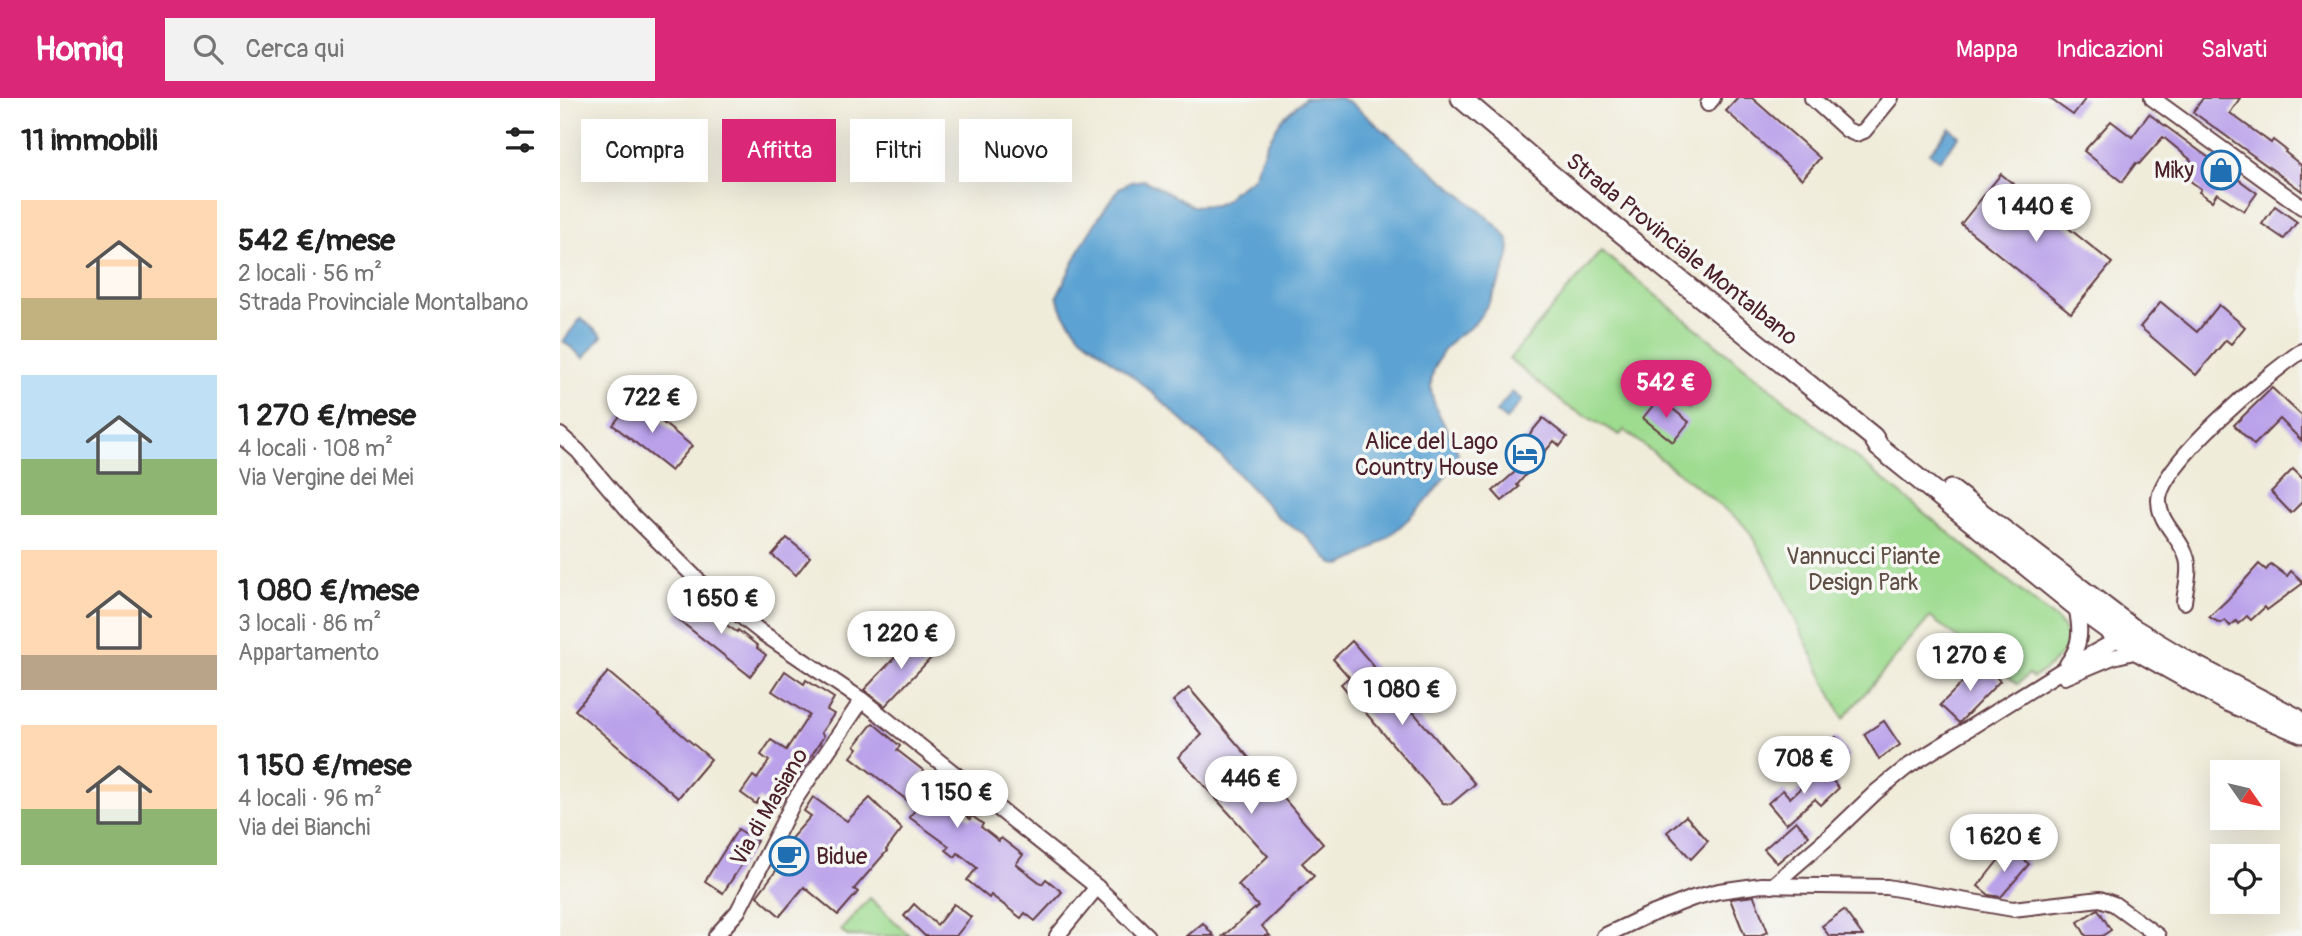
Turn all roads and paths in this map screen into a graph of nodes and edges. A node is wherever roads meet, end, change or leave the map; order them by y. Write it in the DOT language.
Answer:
graph roads {
  1 [pos="1461,98"];
  2 [pos="1812,98"];
  3 [pos="2152,98"];
  4 [pos="1887,103"];
  5 [pos="2302,206"];
  6 [pos="2302,351"];
  7 [pos="560,435"];
  8 [pos="1873,437"];
  9 [pos="2184,602"];
  10 [pos="2076,606"];
  11 [pos="2120,638"];
  12 [pos="2143,644"];
  13 [pos="2063,669"];
  14 [pos="2021,695"];
  15 [pos="862,700"];
  16 [pos="2302,722"];
  17 [pos="2302,733"];
  18 [pos="1772,886"];
  19 [pos="1097,887"];
  20 [pos="716,936"];
  21 [pos="1057,936"];
  22 [pos="1147,936"];
  23 [pos="1604,936"];
  24 [pos="2158,936"];
  1 -- 8 [label="main road, Strada Provinciale Montalbano"];
  2 -- 4 [label="street"];
  3 -- 5 [label="street"];
  6 -- 9 [label="street"];
  7 -- 15 [label="street"];
  8 -- 10 [label="main road, Strada Provinciale Montalbano"];
  8 -- 12 [label="main road, Strada Provinciale Montalbano"];
  10 -- 11 [label="main road, Strada Provinciale Montalbano"];
  10 -- 13 [label="street"];
  11 -- 12 [label="main road, Strada Provinciale Montalbano"];
  11 -- 13 [label="street"];
  12 -- 14 [label="street"];
  12 -- 16 [label="main road, Strada Provinciale Montalbano"];
  12 -- 17 [label="main road, Strada Provinciale Montalbano"];
  13 -- 14 [label="street"];
  14 -- 18 [label="street"];
  15 -- 19 [label="street"];
  15 -- 20 [label="street, Via di Masiano"];
  18 -- 23 [label="street"];
  18 -- 24 [label="street"];
  19 -- 21 [label="street"];
  19 -- 22 [label="street"];
}
